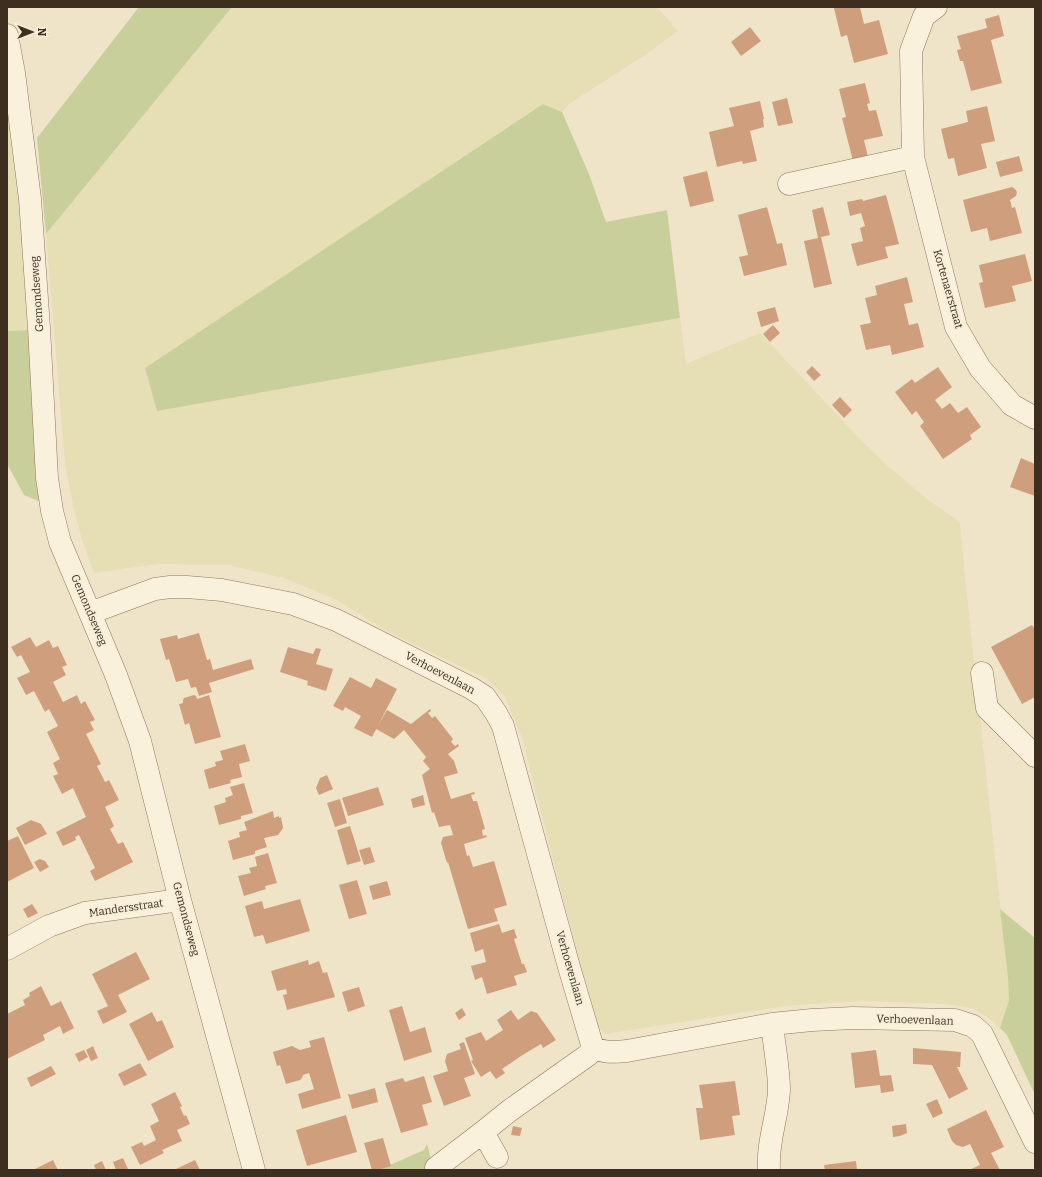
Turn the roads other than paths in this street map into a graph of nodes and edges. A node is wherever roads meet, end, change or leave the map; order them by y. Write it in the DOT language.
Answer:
graph roads {
  1 [pos="936,7"];
  2 [pos="7,35"];
  3 [pos="913,157"];
  4 [pos="789,184"];
  5 [pos="1035,418"];
  6 [pos="90,613"];
  7 [pos="982,673"];
  8 [pos="1035,756"];
  9 [pos="180,900"];
  10 [pos="7,949"];
  11 [pos="772,1024"];
  12 [pos="593,1048"];
  13 [pos="483,1132"];
  14 [pos="1035,1142"];
  15 [pos="497,1157"];
  16 [pos="436,1168"];
  17 [pos="254,1170"];
  18 [pos="769,1170"];
  1 -- 3 [label="street, Kortenaerstraat"];
  2 -- 6 [label="street, Gemondseweg"];
  3 -- 4 [label="street"];
  3 -- 5 [label="street, Kortenaerstraat"];
  6 -- 9 [label="street, Gemondseweg"];
  6 -- 12 [label="street, Verhoevenlaan"];
  7 -- 8 [label="street"];
  9 -- 10 [label="street, Mandersstraat"];
  9 -- 17 [label="street, Gemondseweg"];
  11 -- 12 [label="street, Verhoevenlaan"];
  11 -- 14 [label="street, Verhoevenlaan"];
  11 -- 18 [label="street"];
  12 -- 13 [label="street"];
  13 -- 15 [label="street"];
  13 -- 16 [label="street"];
}
